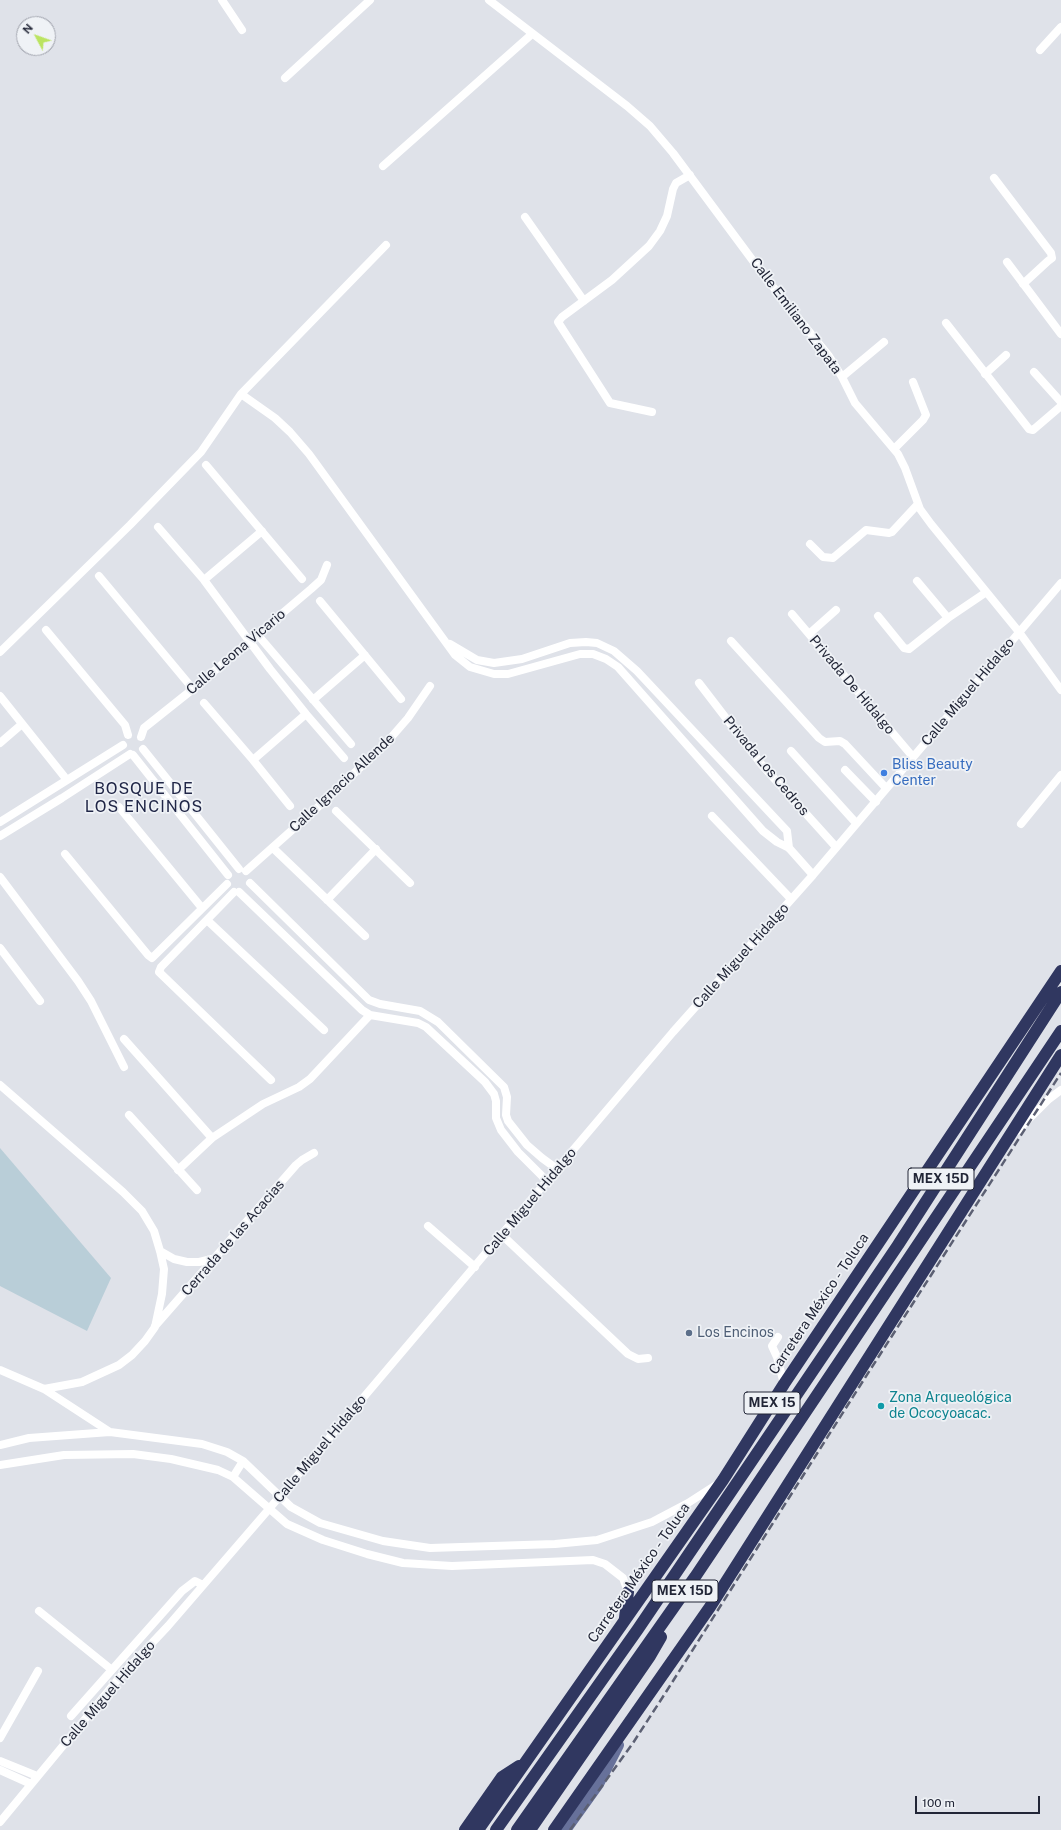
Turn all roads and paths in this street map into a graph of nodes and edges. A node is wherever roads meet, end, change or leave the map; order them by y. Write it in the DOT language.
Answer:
graph roads {
  1 [pos="222,0"];
  2 [pos="370,0"];
  3 [pos="489,0"];
  4 [pos="1061,26"];
  5 [pos="242,30"];
  6 [pos="532,34"];
  7 [pos="1040,50"];
  8 [pos="286,78"];
  9 [pos="383,166"];
  10 [pos="690,175"];
  11 [pos="994,178"];
  12 [pos="524,217"];
  13 [pos="386,245"];
  14 [pos="1008,262"];
  15 [pos="1024,284"];
  16 [pos="584,301"];
  17 [pos="946,323"];
  18 [pos="1061,334"];
  19 [pos="884,342"];
  20 [pos="1006,355"];
  21 [pos="1034,372"];
  22 [pos="984,374"];
  23 [pos="842,377"];
  24 [pos="913,382"];
  25 [pos="241,394"];
  26 [pos="1061,402"];
  27 [pos="1061,406"];
  28 [pos="652,412"];
  29 [pos="894,449"];
  30 [pos="206,465"];
  31 [pos="918,504"];
  32 [pos="158,527"];
  33 [pos="262,531"];
  34 [pos="810,544"];
  35 [pos="327,565"];
  36 [pos="99,576"];
  37 [pos="302,579"];
  38 [pos="204,580"];
  39 [pos="917,581"];
  40 [pos="1061,583"];
  41 [pos="986,592"];
  42 [pos="320,601"];
  43 [pos="836,610"];
  44 [pos="792,614"];
  45 [pos="878,616"];
  46 [pos="948,618"];
  47 [pos="46,630"];
  48 [pos="1019,632"];
  49 [pos="257,634"];
  50 [pos="809,634"];
  51 [pos="249,640"];
  52 [pos="445,640"];
  53 [pos="732,641"];
  54 [pos="551,650"];
  55 [pos="0,652"];
  56 [pos="580,654"];
  57 [pos="365,655"];
  58 [pos="699,683"];
  59 [pos="430,686"];
  60 [pos="193,689"];
  61 [pos="1061,690"];
  62 [pos="0,696"];
  63 [pos="313,700"];
  64 [pos="401,700"];
  65 [pos="204,703"];
  66 [pos="306,714"];
  67 [pos="22,724"];
  68 [pos="128,735"];
  69 [pos="141,736"];
  70 [pos="0,743"];
  71 [pos="351,744"];
  72 [pos="123,745"];
  73 [pos="143,749"];
  74 [pos="791,751"];
  75 [pos="131,754"];
  76 [pos="913,757"];
  77 [pos="344,758"];
  78 [pos="253,760"];
  79 [pos="845,770"];
  80 [pos="1061,774"];
  81 [pos="67,780"];
  82 [pos="56,787"];
  83 [pos="886,788"];
  84 [pos="62,798"];
  85 [pos="876,802"];
  86 [pos="290,806"];
  87 [pos="119,807"];
  88 [pos="336,811"];
  89 [pos="712,816"];
  90 [pos="0,822"];
  91 [pos="856,823"];
  92 [pos="1021,824"];
  93 [pos="0,836"];
  94 [pos="836,847"];
  95 [pos="273,848"];
  96 [pos="789,848"];
  97 [pos="376,849"];
  98 [pos="65,854"];
  99 [pos="242,870"];
  100 [pos="228,875"];
  101 [pos="813,875"];
  102 [pos="0,877"];
  103 [pos="250,883"];
  104 [pos="410,883"];
  105 [pos="227,884"];
  106 [pos="237,892"];
  107 [pos="792,899"];
  108 [pos="327,900"];
  109 [pos="202,908"];
  110 [pos="207,920"];
  111 [pos="365,936"];
  112 [pos="0,948"];
  113 [pos="1061,971"];
  114 [pos="1061,992"];
  115 [pos="40,1001"];
  116 [pos="401,1007"];
  117 [pos="370,1015"];
  118 [pos="400,1018"];
  119 [pos="324,1030"];
  120 [pos="1061,1032"];
  121 [pos="124,1039"];
  122 [pos="1061,1055"];
  123 [pos="124,1067"];
  124 [pos="271,1080"];
  125 [pos="0,1085"];
  126 [pos="1061,1090"];
  127 [pos="129,1115"];
  128 [pos="518,1135"];
  129 [pos="212,1138"];
  130 [pos="510,1142"];
  131 [pos="1004,1144"];
  132 [pos="314,1153"];
  133 [pos="542,1158"];
  134 [pos="534,1168"];
  135 [pos="557,1169"];
  136 [pos="178,1170"];
  137 [pos="547,1181"];
  138 [pos="196,1190"];
  139 [pos="428,1226"];
  140 [pos="502,1235"];
  141 [pos="160,1251"];
  142 [pos="216,1258"];
  143 [pos="475,1267"];
  144 [pos="155,1326"];
  145 [pos="778,1337"];
  146 [pos="648,1358"];
  147 [pos="0,1370"];
  148 [pos="784,1384"];
  149 [pos="44,1389"];
  150 [pos="110,1432"];
  151 [pos="0,1445"];
  152 [pos="243,1461"];
  153 [pos="0,1465"];
  154 [pos="233,1477"];
  155 [pos="723,1480"];
  156 [pos="280,1496"];
  157 [pos="269,1510"];
  158 [pos="694,1577"];
  159 [pos="203,1585"];
  160 [pos="628,1592"];
  161 [pos="39,1611"];
  162 [pos="625,1619"];
  163 [pos="112,1670"];
  164 [pos="38,1671"];
  165 [pos="71,1716"];
  166 [pos="625,1731"];
  167 [pos="0,1738"];
  168 [pos="0,1761"];
  169 [pos="526,1762"];
  170 [pos="0,1770"];
  171 [pos="37,1776"];
  172 [pos="31,1784"];
  173 [pos="0,1822"];
  174 [pos="464,1830"];
  175 [pos="478,1830"];
  176 [pos="496,1830"];
  177 [pos="517,1830"];
  178 [pos="530,1830"];
  179 [pos="554,1830"];
  180 [pos="565,1830"];
  1 -- 5 [label="street"];
  2 -- 8 [label="street"];
  3 -- 6 [label="street, Calle Emiliano Zapata"];
  4 -- 7 [label="street"];
  6 -- 9 [label="street"];
  6 -- 10 [label="street, Calle Emiliano Zapata"];
  10 -- 16 [label="street"];
  10 -- 23 [label="street, Calle Emiliano Zapata"];
  11 -- 15 [label="street"];
  12 -- 16 [label="street"];
  13 -- 25 [label="street"];
  14 -- 15 [label="street"];
  15 -- 18 [label="street"];
  16 -- 28 [label="street"];
  17 -- 22 [label="street"];
  19 -- 23 [label="street"];
  20 -- 22 [label="street"];
  21 -- 26 [label="street"];
  22 -- 27 [label="street"];
  23 -- 29 [label="street, Calle Emiliano Zapata"];
  24 -- 29 [label="street"];
  25 -- 52 [label="street"];
  25 -- 55 [label="street"];
  29 -- 31 [label="street, Calle Emiliano Zapata"];
  30 -- 33 [label="street"];
  31 -- 34 [label="street"];
  31 -- 41 [label="street, Calle Emiliano Zapata"];
  32 -- 38 [label="street"];
  33 -- 37 [label="street"];
  33 -- 38 [label="street"];
  35 -- 49 [label="street, Calle Leona Vicario"];
  36 -- 60 [label="street"];
  38 -- 51 [label="street"];
  39 -- 46 [label="street"];
  40 -- 48 [label="street, Calle Miguel Hidalgo"];
  41 -- 46 [label="street"];
  41 -- 48 [label="street, Calle Emiliano Zapata"];
  42 -- 57 [label="street"];
  43 -- 50 [label="street"];
  44 -- 50 [label="street, Privada De Hidalgo"];
  45 -- 46 [label="street"];
  47 -- 68 [label="street"];
  48 -- 61 [label="street, Calle Emiliano Zapata"];
  48 -- 76 [label="street, Calle Miguel Hidalgo"];
  49 -- 51 [label="street, Calle Leona Vicario"];
  49 -- 63 [label="street"];
  50 -- 76 [label="street, Privada De Hidalgo"];
  51 -- 60 [label="street, Calle Leona Vicario"];
  51 -- 66 [label="street"];
  52 -- 54 [label="street"];
  52 -- 56 [label="street"];
  53 -- 83 [label="street"];
  54 -- 56 [label="street"];
  54 -- 96 [label="street"];
  56 -- 96 [label="street"];
  57 -- 63 [label="street"];
  57 -- 64 [label="street"];
  58 -- 94 [label="street, Privada Los Cedros"];
  59 -- 95 [label="street, Calle Ignacio Allende"];
  60 -- 69 [label="street, Calle Leona Vicario"];
  62 -- 67 [label="street"];
  63 -- 71 [label="street"];
  65 -- 78 [label="street"];
  66 -- 77 [label="street"];
  66 -- 78 [label="street"];
  67 -- 70 [label="street"];
  67 -- 81 [label="street"];
  68 -- 69 [label="street"];
  68 -- 72 [label="street"];
  69 -- 73 [label="street"];
  72 -- 75 [label="street"];
  72 -- 81 [label="street"];
  73 -- 75 [label="street"];
  73 -- 99 [label="street"];
  74 -- 91 [label="street"];
  75 -- 84 [label="street"];
  75 -- 100 [label="street"];
  76 -- 83 [label="street, Calle Miguel Hidalgo"];
  78 -- 86 [label="street"];
  79 -- 85 [label="street"];
  80 -- 92 [label="street"];
  81 -- 82 [label="street"];
  82 -- 84 [label="street"];
  82 -- 90 [label="street"];
  83 -- 85 [label="street, Calle Miguel Hidalgo"];
  84 -- 93 [label="street"];
  85 -- 91 [label="street, Calle Miguel Hidalgo"];
  87 -- 109 [label="street"];
  88 -- 97 [label="street"];
  89 -- 107 [label="street"];
  91 -- 94 [label="street, Calle Miguel Hidalgo"];
  94 -- 101 [label="street, Calle Miguel Hidalgo"];
  95 -- 99 [label="street, Calle Ignacio Allende"];
  95 -- 108 [label="street"];
  96 -- 101 [label="street"];
  97 -- 104 [label="street"];
  97 -- 108 [label="street"];
  98 -- 109 [label="street"];
  99 -- 100 [label="street"];
  99 -- 103 [label="street"];
  100 -- 105 [label="street"];
  101 -- 107 [label="street, Calle Miguel Hidalgo"];
  102 -- 123 [label="street"];
  103 -- 106 [label="street"];
  103 -- 116 [label="street"];
  105 -- 106 [label="street"];
  105 -- 109 [label="street"];
  106 -- 110 [label="street"];
  106 -- 117 [label="street"];
  107 -- 135 [label="street, Calle Miguel Hidalgo"];
  108 -- 111 [label="street"];
  110 -- 119 [label="street"];
  110 -- 124 [label="street"];
  112 -- 115 [label="street"];
  113 -- 148 [label="highway, Carretera México - Toluca / MEX 15"];
  114 -- 176 [label="highway, MEX 15D"];
  116 -- 118 [label="street"];
  116 -- 128 [label="street"];
  117 -- 118 [label="street"];
  117 -- 129 [label="street"];
  118 -- 130 [label="street"];
  120 -- 158 [label="highway, MEX 15D"];
  121 -- 129 [label="street"];
  122 -- 131 [label="highway"];
  125 -- 141 [label="street"];
  126 -- 131 [label="street"];
  127 -- 136 [label="street"];
  128 -- 130 [label="street"];
  128 -- 133 [label="street"];
  129 -- 136 [label="street"];
  130 -- 134 [label="street"];
  131 -- 166 [label="highway"];
  132 -- 142 [label="street, Cerrada de las Acacias"];
  133 -- 134 [label="street"];
  133 -- 135 [label="street"];
  134 -- 137 [label="street"];
  135 -- 137 [label="street, Calle Miguel Hidalgo"];
  136 -- 138 [label="street"];
  137 -- 140 [label="street, Calle Miguel Hidalgo"];
  139 -- 143 [label="street"];
  140 -- 143 [label="street, Calle Miguel Hidalgo"];
  140 -- 146 [label="street"];
  141 -- 142 [label="street"];
  141 -- 144 [label="street"];
  142 -- 144 [label="street, Cerrada de las Acacias"];
  143 -- 156 [label="street, Calle Miguel Hidalgo"];
  144 -- 149 [label="street, Cerrada de las Acacias"];
  145 -- 148 [label="street"];
  147 -- 149 [label="street"];
  148 -- 155 [label="highway, Carretera México - Toluca / MEX 15"];
  149 -- 150 [label="street"];
  150 -- 151 [label="street"];
  150 -- 152 [label="street"];
  152 -- 154 [label="street"];
  152 -- 156 [label="street"];
  153 -- 154 [label="street"];
  154 -- 157 [label="street"];
  155 -- 156 [label="street"];
  155 -- 162 [label="highway, Carretera México - Toluca / MEX 15"];
  156 -- 157 [label="street, Calle Miguel Hidalgo"];
  157 -- 159 [label="street, Calle Miguel Hidalgo"];
  157 -- 160 [label="street"];
  158 -- 177 [label="highway, MEX 15D"];
  158 -- 178 [label="highway"];
  159 -- 163 [label="street"];
  159 -- 171 [label="street, Calle Miguel Hidalgo"];
  160 -- 162 [label="highway"];
  161 -- 163 [label="street"];
  162 -- 169 [label="highway, Carretera México - Toluca / MEX 15"];
  163 -- 165 [label="street"];
  164 -- 167 [label="street"];
  166 -- 179 [label="highway"];
  166 -- 180 [label="main road"];
  168 -- 171 [label="street"];
  169 -- 174 [label="highway"];
  169 -- 175 [label="highway, Carretera México - Toluca / MEX 15"];
  170 -- 172 [label="street"];
  171 -- 172 [label="street, Calle Miguel Hidalgo"];
  172 -- 173 [label="street, Calle Miguel Hidalgo"];
}
